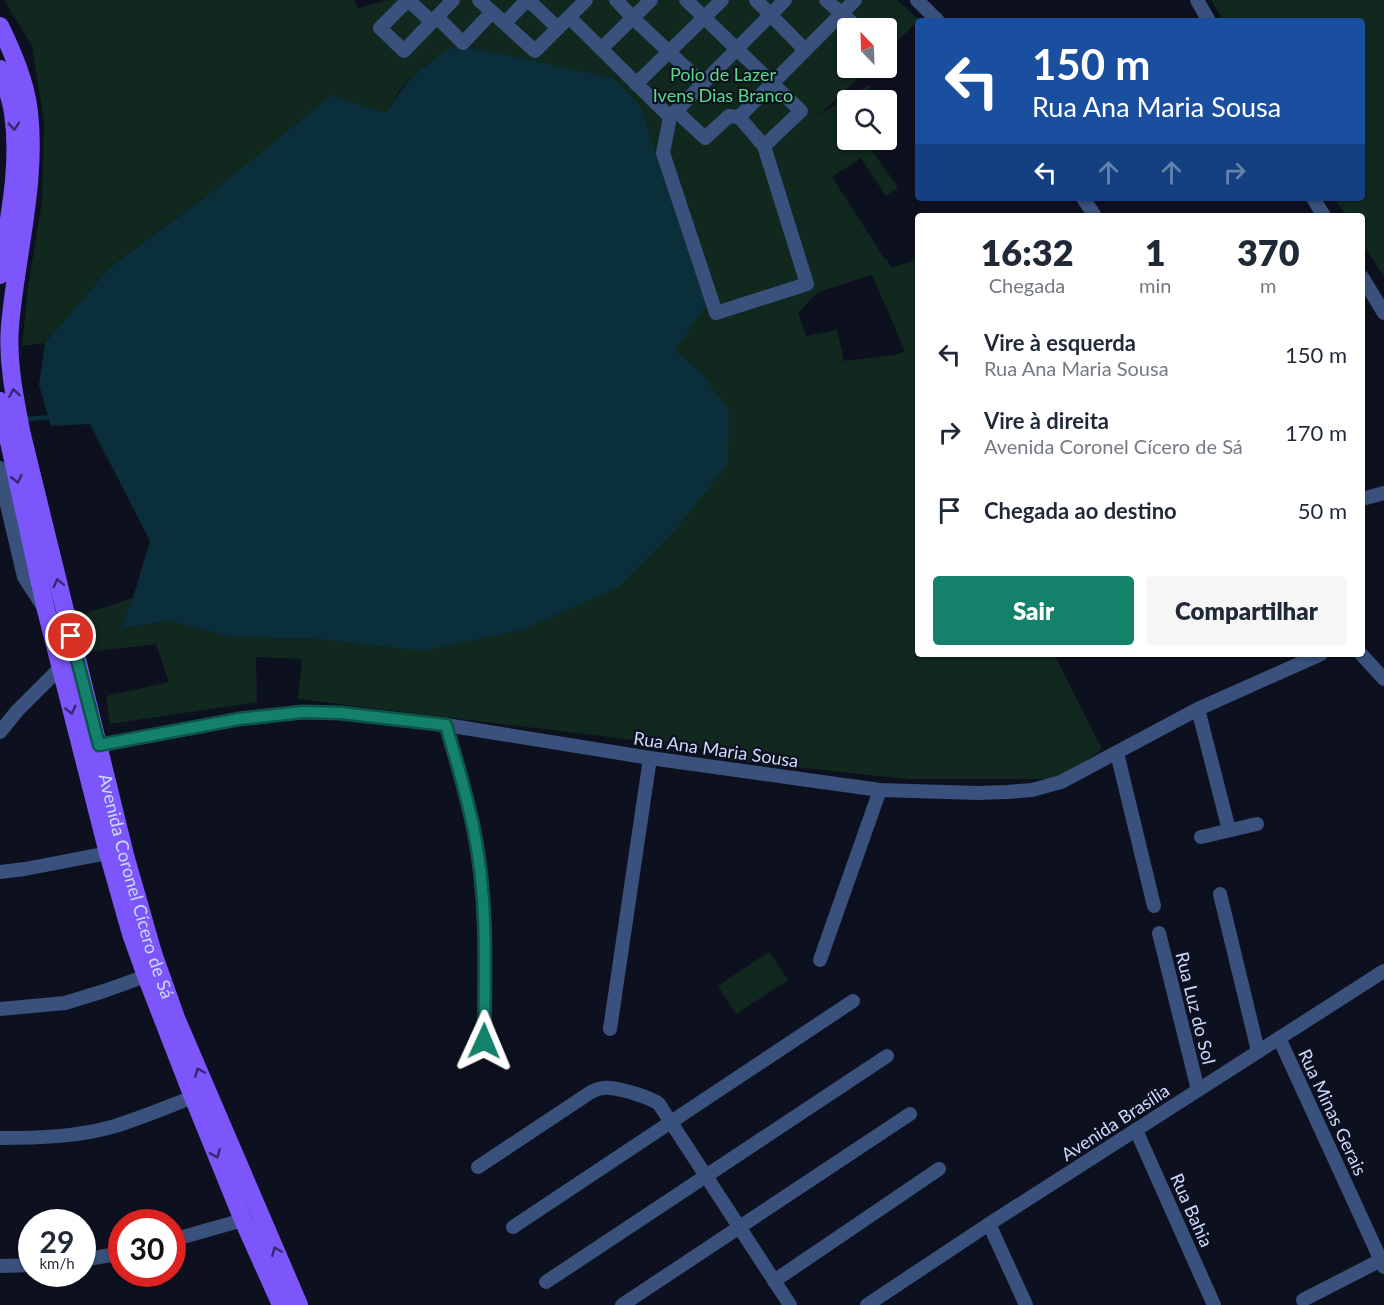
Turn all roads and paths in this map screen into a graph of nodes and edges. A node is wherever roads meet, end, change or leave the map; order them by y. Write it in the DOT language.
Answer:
graph roads {
  1 [pos="453,0"];
  2 [pos="479,0"];
  3 [pos="527,0"];
  4 [pos="586,0"];
  5 [pos="616,0"];
  6 [pos="651,0"];
  7 [pos="686,0"];
  8 [pos="722,0"];
  9 [pos="756,0"];
  10 [pos="785,0"];
  11 [pos="826,0"];
  12 [pos="855,0"];
  13 [pos="917,0"];
  14 [pos="1197,0"];
  15 [pos="492,12"];
  16 [pos="841,14"];
  17 [pos="770,15"];
  18 [pos="569,17"];
  19 [pos="704,17"];
  20 [pos="633,18"];
  21 [pos="846,18"];
  22 [pos="935,18"];
  23 [pos="1207,18"];
  24 [pos="505,23"];
  25 [pos="558,28"];
  26 [pos="2,33"];
  27 [pos="736,49"];
  28 [pos="601,50"];
  29 [pos="805,50"];
  30 [pos="668,52"];
  31 [pos="6,54"];
  32 [pos="0,69"];
  33 [pos="772,83"];
  34 [pos="636,84"];
  35 [pos="702,84"];
  36 [pos="673,114"];
  37 [pos="739,117"];
  38 [pos="764,146"];
  39 [pos="22,164"];
  40 [pos="0,275"];
  41 [pos="1365,282"];
  42 [pos="1384,313"];
  43 [pos="0,401"];
  44 [pos="2,433"];
  45 [pos="0,468"];
  46 [pos="1384,493"];
  47 [pos="1365,497"];
  48 [pos="46,610"];
  49 [pos="1314,657"];
  50 [pos="1364,657"];
  51 [pos="69,663"];
  52 [pos="1384,679"];
  53 [pos="1198,709"];
  54 [pos="446,725"];
  55 [pos="0,732"];
  56 [pos="90,747"];
  57 [pos="1117,753"];
  58 [pos="650,758"];
  59 [pos="880,790"];
  60 [pos="1257,824"];
  61 [pos="1229,830"];
  62 [pos="1201,837"];
  63 [pos="108,853"];
  64 [pos="0,872"];
  65 [pos="1220,894"];
  66 [pos="1154,906"];
  67 [pos="1160,933"];
  68 [pos="820,960"];
  69 [pos="1384,971"];
  70 [pos="146,976"];
  71 [pos="853,1000"];
  72 [pos="0,1009"];
  73 [pos="610,1029"];
  74 [pos="1279,1038"];
  75 [pos="484,1041"];
  76 [pos="1258,1052"];
  77 [pos="887,1056"];
  78 [pos="1198,1090"];
  79 [pos="193,1097"];
  80 [pos="910,1114"];
  81 [pos="671,1122"];
  82 [pos="1136,1130"];
  83 [pos="0,1138"];
  84 [pos="478,1167"];
  85 [pos="939,1169"];
  86 [pos="706,1176"];
  87 [pos="243,1220"];
  88 [pos="989,1224"];
  89 [pos="513,1227"];
  90 [pos="739,1228"];
  91 [pos="186,1236"];
  92 [pos="1383,1263"];
  93 [pos="18,1265"];
  94 [pos="0,1266"];
  95 [pos="774,1281"];
  96 [pos="546,1282"];
  97 [pos="1303,1300"];
  98 [pos="281,1305"];
  99 [pos="298,1305"];
  100 [pos="622,1305"];
  101 [pos="790,1305"];
  102 [pos="867,1305"];
  103 [pos="1026,1305"];
  104 [pos="1214,1305"];
  1 -- 15 [label="street"];
  2 -- 15 [label="street"];
  3 -- 24 [label="street"];
  3 -- 25 [label="street"];
  4 -- 18 [label="street"];
  5 -- 20 [label="street"];
  6 -- 20 [label="street"];
  7 -- 19 [label="street"];
  8 -- 19 [label="street"];
  9 -- 17 [label="street"];
  10 -- 17 [label="street"];
  11 -- 16 [label="street"];
  12 -- 16 [label="street"];
  13 -- 22 [label="street"];
  14 -- 23 [label="street"];
  15 -- 24 [label="street"];
  16 -- 21 [label="street"];
  16 -- 29 [label="street"];
  17 -- 27 [label="street"];
  17 -- 29 [label="street"];
  18 -- 25 [label="street"];
  18 -- 28 [label="street"];
  19 -- 27 [label="street"];
  19 -- 30 [label="street"];
  20 -- 28 [label="street"];
  20 -- 30 [label="street"];
  24 -- 25 [label="street"];
  26 -- 31 [label="main road, Avenida Coronel Cícero de Sá"];
  27 -- 33 [label="street"];
  27 -- 35 [label="street"];
  28 -- 34 [label="street"];
  29 -- 33 [label="street"];
  30 -- 34 [label="street"];
  30 -- 35 [label="street"];
  31 -- 39 [label="main road, Avenida Coronel Cícero de Sá"];
  32 -- 39 [label="main road, Avenida Coronel Cícero de Sá, one-way"];
  33 -- 37 [label="street"];
  33 -- 38 [label="street"];
  34 -- 36 [label="street"];
  35 -- 36 [label="street"];
  36 -- 37 [label="street"];
  36 -- 38 [label="street"];
  37 -- 38 [label="street"];
  39 -- 40 [label="main road, Avenida Coronel Cícero de Sá"];
  51 -- 39 [label="main road, Avenida Coronel Cícero de Sá, one-way"];
  41 -- 42 [label="street"];
  43 -- 44 [label="main road, Avenida Coronel Cícero de Sá"];
  44 -- 48 [label="main road, Avenida Coronel Cícero de Sá, one-way"];
  45 -- 48 [label="street"];
  46 -- 47 [label="street"];
  48 -- 51 [label="main road, Avenida Coronel Cícero de Sá"];
  49 -- 53 [label="street, Rua Ana Maria Sousa"];
  50 -- 52 [label="street"];
  51 -- 55 [label="street"];
  51 -- 56 [label="main road, Avenida Coronel Cícero de Sá"];
  53 -- 57 [label="street, Rua Ana Maria Sousa"];
  53 -- 61 [label="street"];
  54 -- 56 [label="street, Rua Ana Maria Sousa"];
  54 -- 58 [label="street, Rua Ana Maria Sousa"];
  54 -- 75 [label="street"];
  56 -- 63 [label="main road, Avenida Coronel Cícero de Sá"];
  99 -- 56 [label="main road, Avenida Coronel Cícero de Sá, one-way"];
  57 -- 59 [label="street, Rua Ana Maria Sousa"];
  57 -- 66 [label="street"];
  58 -- 59 [label="street, Rua Ana Maria Sousa"];
  58 -- 73 [label="street"];
  59 -- 68 [label="street"];
  60 -- 61 [label="street"];
  61 -- 62 [label="street"];
  63 -- 64 [label="street"];
  63 -- 70 [label="main road, Avenida Coronel Cícero de Sá"];
  65 -- 76 [label="street"];
  67 -- 78 [label="street, Rua Luz do Sol"];
  69 -- 74 [label="street, Avenida Brasília"];
  70 -- 72 [label="street"];
  70 -- 79 [label="main road, Avenida Coronel Cícero de Sá"];
  71 -- 81 [label="street"];
  74 -- 76 [label="street, Avenida Brasília"];
  74 -- 92 [label="street, Rua Minas Gerais"];
  76 -- 78 [label="street, Avenida Brasília"];
  77 -- 86 [label="street"];
  78 -- 82 [label="street, Avenida Brasília"];
  79 -- 83 [label="street"];
  79 -- 87 [label="main road, Avenida Coronel Cícero de Sá, one-way"];
  80 -- 90 [label="street"];
  81 -- 84 [label="street"];
  81 -- 86 [label="street"];
  81 -- 89 [label="street"];
  82 -- 88 [label="street, Avenida Brasília"];
  82 -- 104 [label="street, Rua Bahia"];
  85 -- 95 [label="street"];
  86 -- 90 [label="street"];
  86 -- 96 [label="street"];
  87 -- 91 [label="street"];
  87 -- 98 [label="main road, Avenida Coronel Cícero de Sá"];
  88 -- 102 [label="street, Avenida Brasília"];
  88 -- 103 [label="street"];
  90 -- 95 [label="street"];
  90 -- 100 [label="street"];
  92 -- 97 [label="street"];
  93 -- 94 [label="street"];
  95 -- 101 [label="street"];
}
